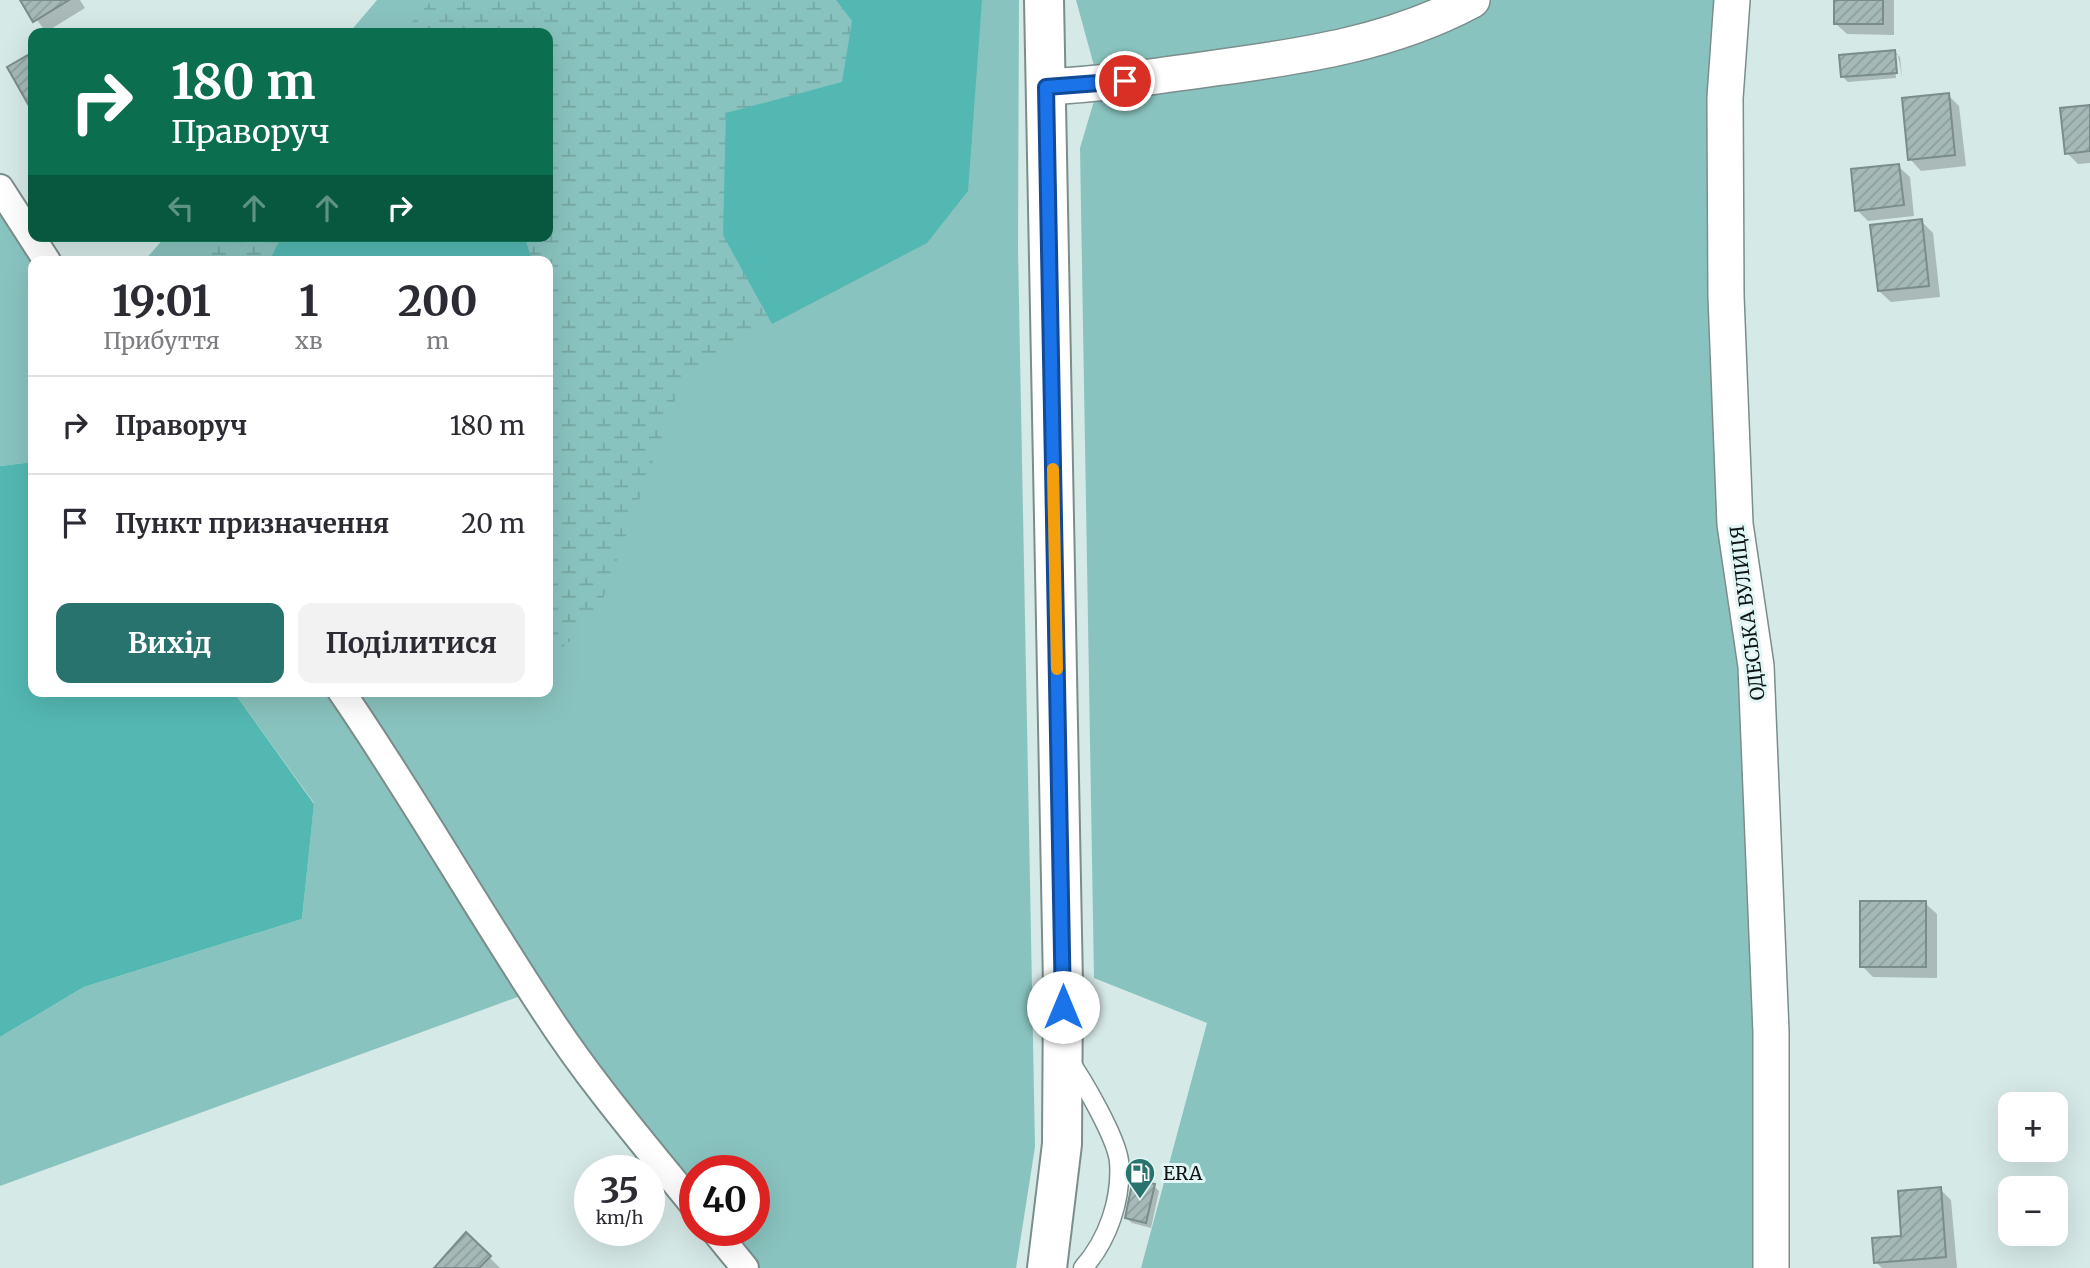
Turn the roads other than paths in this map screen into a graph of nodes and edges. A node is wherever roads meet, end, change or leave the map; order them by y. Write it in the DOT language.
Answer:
graph roads {
  1 [pos="1044,0"];
  2 [pos="1732,0"];
  3 [pos="1461,3"];
  4 [pos="1046,87"];
  5 [pos="0,188"];
  6 [pos="28,231"];
  7 [pos="345,697"];
  8 [pos="1062,1051"];
  9 [pos="679,1186"];
  10 [pos="727,1246"];
  11 [pos="745,1268"];
  12 [pos="1047,1268"];
  13 [pos="1083,1268"];
  14 [pos="1772,1268"];
  1 -- 4 [label="street"];
  2 -- 14 [label="street, ОДЕСЬКА ВУЛИЦЯ"];
  3 -- 4 [label="street"];
  4 -- 8 [label="street"];
  5 -- 6 [label="street"];
  7 -- 9 [label="street"];
  8 -- 12 [label="street"];
  8 -- 13 [label="lane"];
  10 -- 11 [label="street"];
}
